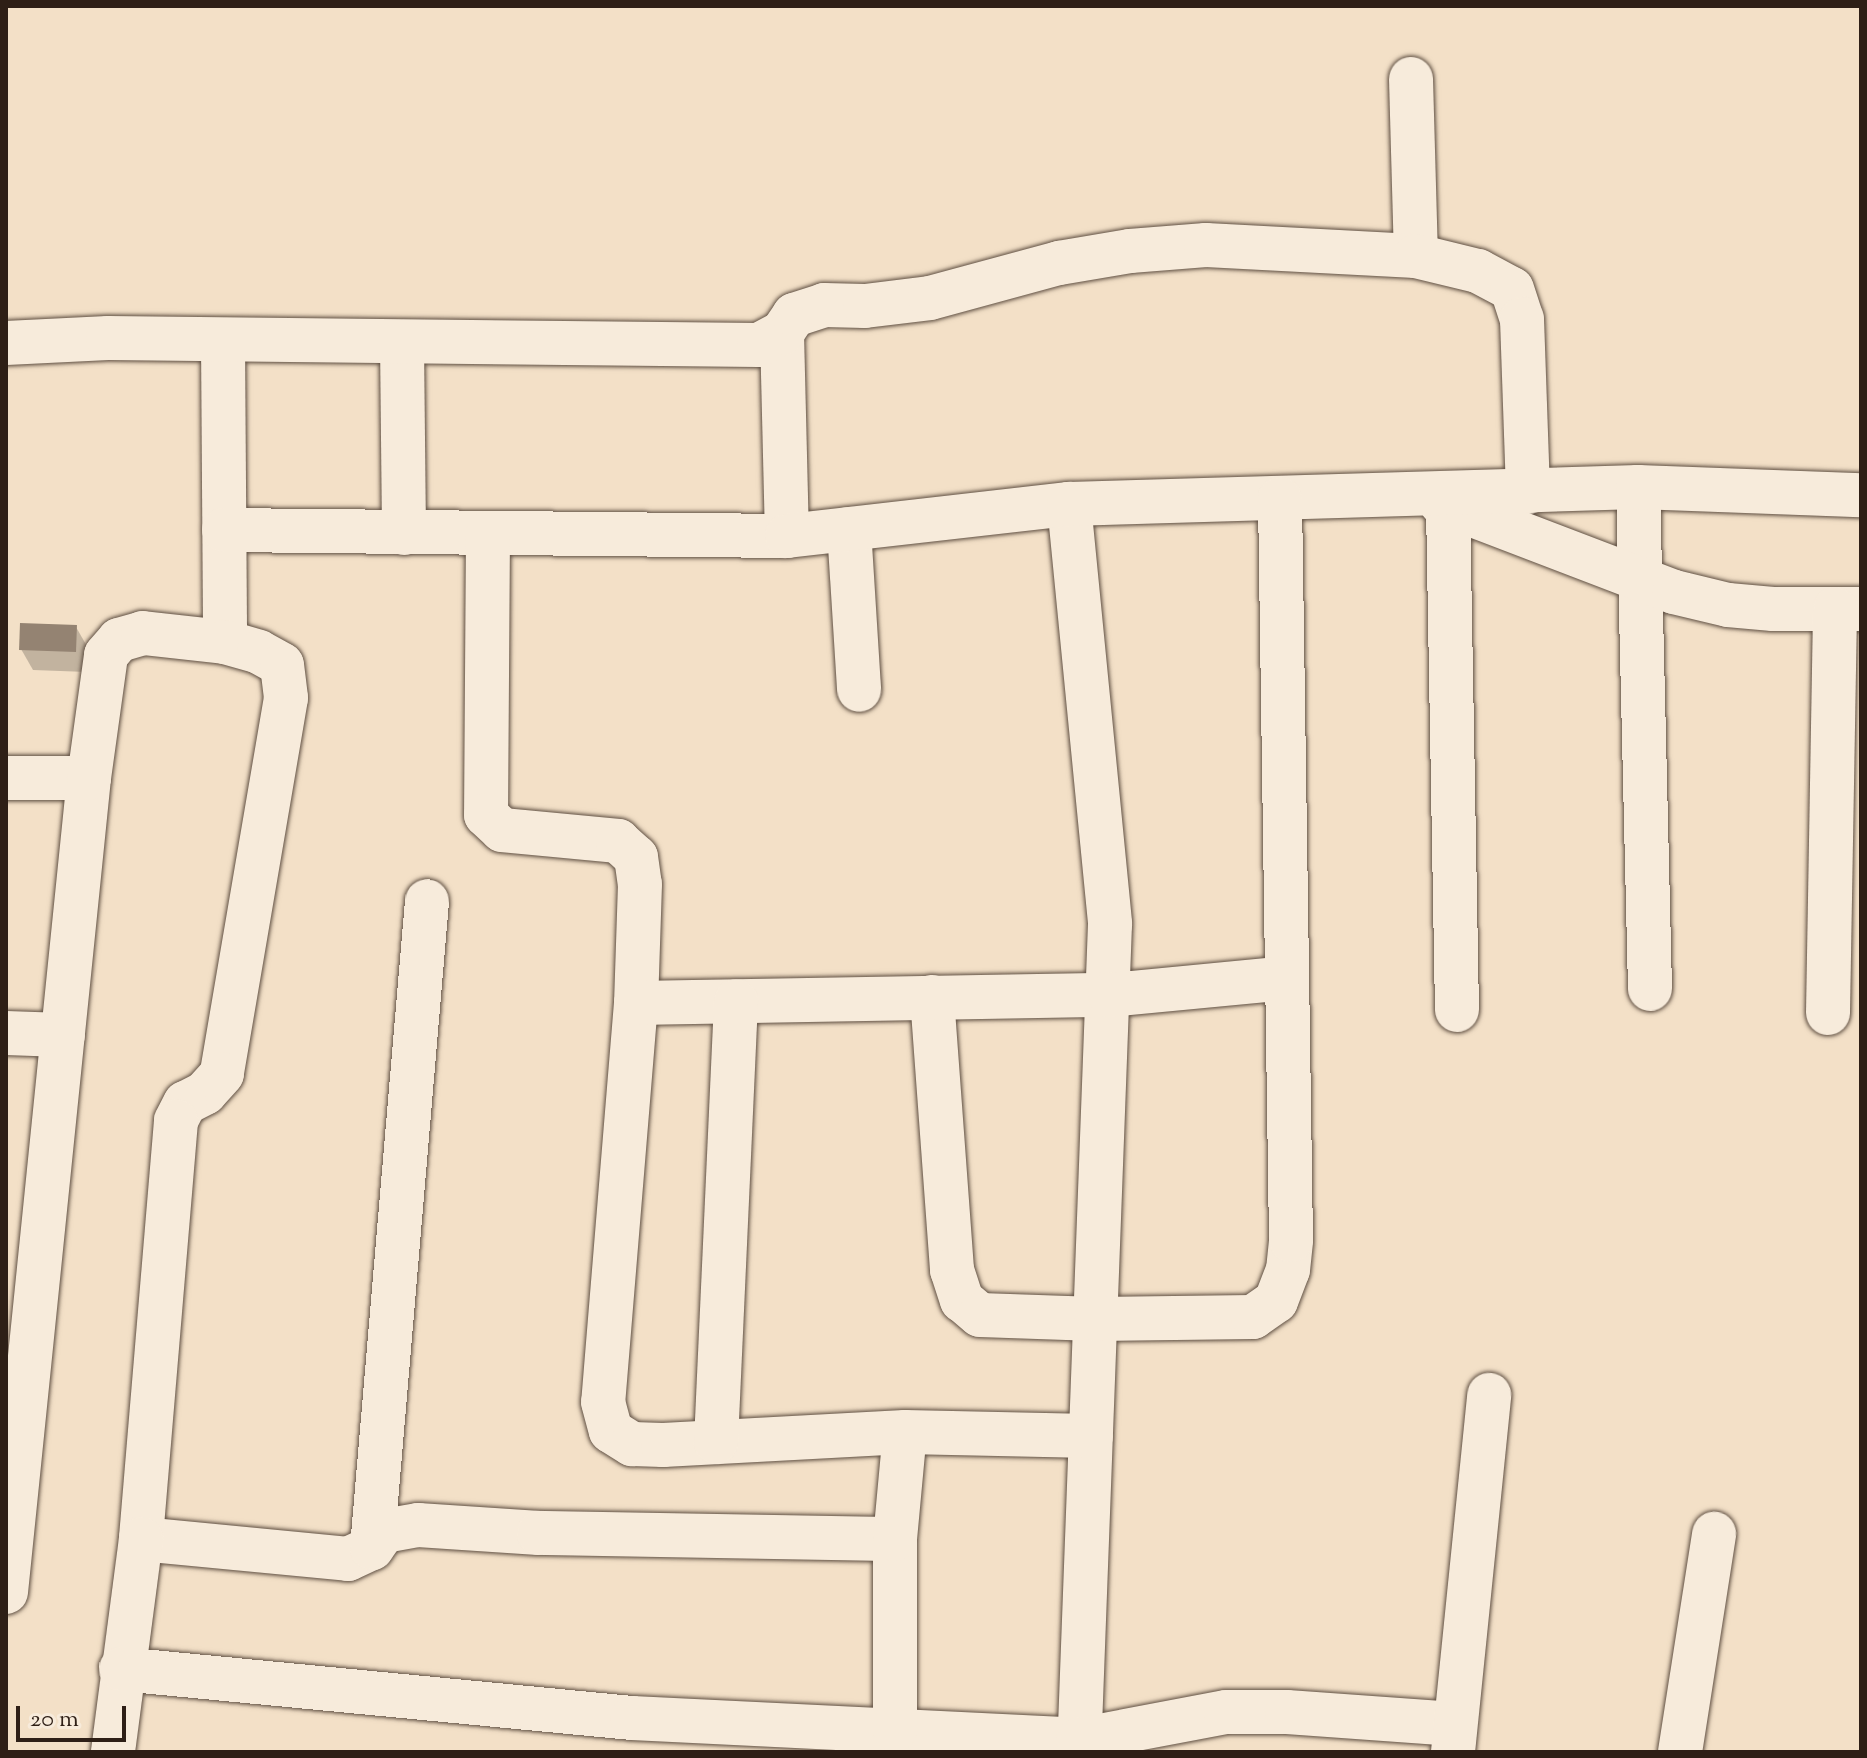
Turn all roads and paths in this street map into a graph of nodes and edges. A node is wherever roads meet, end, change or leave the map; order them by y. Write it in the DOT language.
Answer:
graph roads {
  1 [pos="1411,79"];
  2 [pos="1416,256"];
  3 [pos="782,333"];
  4 [pos="223,340"];
  5 [pos="402,342"];
  6 [pos="6,343"];
  7 [pos="1638,487"];
  8 [pos="1528,492"];
  9 [pos="1861,495"];
  10 [pos="1280,499"];
  11 [pos="1435,501"];
  12 [pos="1069,504"];
  13 [pos="849,529"];
  14 [pos="224,530"];
  15 [pos="404,533"];
  16 [pos="488,533"];
  17 [pos="787,536"];
  18 [pos="1642,580"];
  19 [pos="1848,609"];
  20 [pos="225,642"];
  21 [pos="859,690"];
  22 [pos="6,778"];
  23 [pos="89,778"];
  24 [pos="427,901"];
  25 [pos="1286,978"];
  26 [pos="1650,989"];
  27 [pos="1110,995"];
  28 [pos="932,997"];
  29 [pos="736,1001"];
  30 [pos="636,1003"];
  31 [pos="1457,1010"];
  32 [pos="1828,1013"];
  33 [pos="6,1033"];
  34 [pos="63,1035"];
  35 [pos="1096,1319"];
  36 [pos="20,1335"];
  37 [pos="1489,1395"];
  38 [pos="905,1432"];
  39 [pos="1091,1436"];
  40 [pos="716,1442"];
  41 [pos="11,1513"];
  42 [pos="1714,1534"];
  43 [pos="141,1539"];
  44 [pos="895,1539"];
  45 [pos="372,1548"];
  46 [pos="6,1592"];
  47 [pos="121,1669"];
  48 [pos="895,1730"];
  49 [pos="1454,1738"];
  50 [pos="1078,1746"];
  51 [pos="113,1752"];
  52 [pos="1680,1752"];
  1 -- 2 [label="street"];
  2 -- 3 [label="street"];
  2 -- 8 [label="street"];
  3 -- 5 [label="street"];
  3 -- 17 [label="street"];
  4 -- 5 [label="street"];
  4 -- 6 [label="street"];
  4 -- 14 [label="street"];
  5 -- 15 [label="street"];
  7 -- 8 [label="street"];
  7 -- 9 [label="street"];
  7 -- 18 [label="street"];
  8 -- 11 [label="street"];
  10 -- 11 [label="street"];
  10 -- 12 [label="street"];
  10 -- 25 [label="street"];
  11 -- 18 [label="street"];
  11 -- 31 [label="street"];
  12 -- 13 [label="street"];
  12 -- 27 [label="street"];
  13 -- 17 [label="street"];
  13 -- 21 [label="street"];
  14 -- 15 [label="street"];
  14 -- 20 [label="street"];
  15 -- 16 [label="street"];
  16 -- 17 [label="street"];
  16 -- 30 [label="street"];
  18 -- 19 [label="street"];
  18 -- 26 [label="street"];
  19 -- 32 [label="street"];
  20 -- 23 [label="street"];
  20 -- 43 [label="street"];
  22 -- 23 [label="street"];
  23 -- 34 [label="street"];
  24 -- 45 [label="street"];
  25 -- 27 [label="street"];
  25 -- 35 [label="street"];
  27 -- 28 [label="street"];
  27 -- 35 [label="street"];
  28 -- 29 [label="street"];
  28 -- 35 [label="street"];
  29 -- 30 [label="street"];
  29 -- 40 [label="street"];
  30 -- 40 [label="street"];
  33 -- 34 [label="street"];
  34 -- 36 [label="street"];
  35 -- 39 [label="street"];
  36 -- 41 [label="street"];
  37 -- 49 [label="street"];
  38 -- 39 [label="street"];
  38 -- 40 [label="street"];
  38 -- 44 [label="street"];
  39 -- 50 [label="street"];
  41 -- 46 [label="street"];
  42 -- 52 [label="street"];
  43 -- 45 [label="street"];
  43 -- 47 [label="street"];
  44 -- 45 [label="street"];
  44 -- 48 [label="street"];
  47 -- 48 [label="street"];
  47 -- 51 [label="street"];
  48 -- 50 [label="street"];
  49 -- 50 [label="street"];
}
